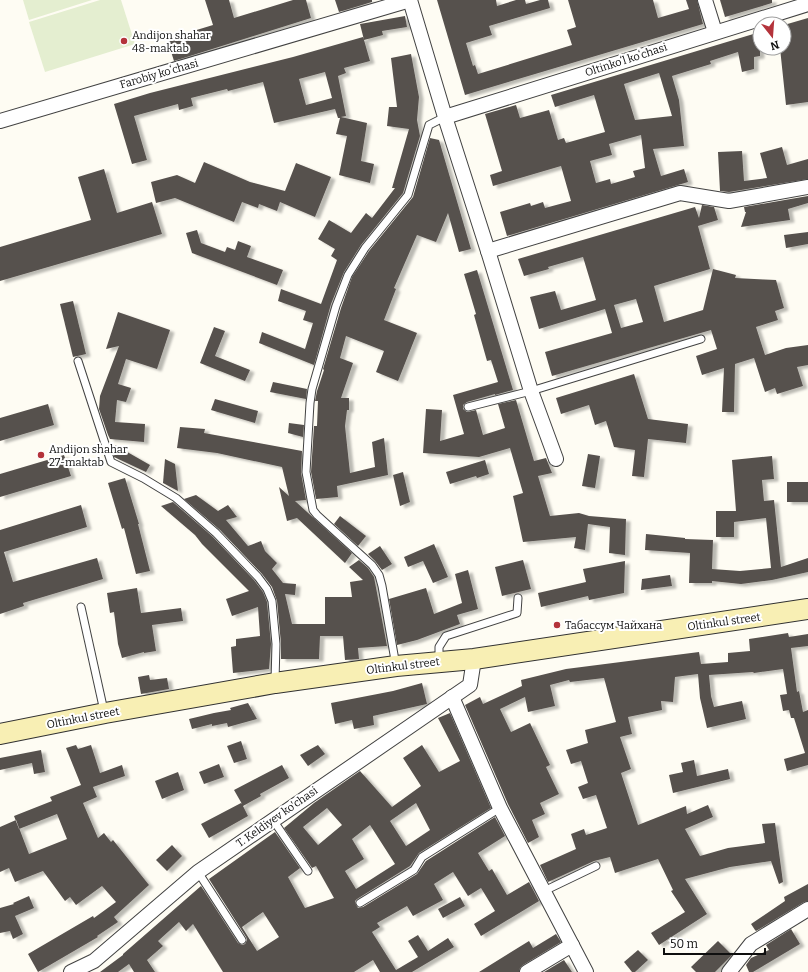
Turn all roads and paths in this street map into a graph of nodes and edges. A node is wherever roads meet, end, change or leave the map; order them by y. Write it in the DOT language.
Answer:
graph roads {
  1 [pos="410,0"];
  2 [pos="706,0"];
  3 [pos="808,4"];
  4 [pos="715,32"];
  5 [pos="445,117"];
  6 [pos="0,121"];
  7 [pos="808,187"];
  8 [pos="488,251"];
  9 [pos="700,339"];
  10 [pos="78,361"];
  11 [pos="531,390"];
  12 [pos="468,407"];
  13 [pos="556,459"];
  14 [pos="518,598"];
  15 [pos="81,607"];
  16 [pos="808,609"];
  17 [pos="474,659"];
  18 [pos="439,662"];
  19 [pos="396,666"];
  20 [pos="275,683"];
  21 [pos="452,697"];
  22 [pos="105,713"];
  23 [pos="0,734"];
  24 [pos="500,808"];
  25 [pos="273,820"];
  26 [pos="596,866"];
  27 [pos="308,871"];
  28 [pos="198,872"];
  29 [pos="544,891"];
  30 [pos="360,903"];
  31 [pos="808,909"];
  32 [pos="242,940"];
  33 [pos="572,945"];
  34 [pos="71,972"];
  35 [pos="528,972"];
  36 [pos="586,972"];
  37 [pos="729,972"];
  1 -- 5 [label="street"];
  1 -- 6 [label="street, Farobiy koʻchasi"];
  2 -- 4 [label="street"];
  3 -- 4 [label="street, Oltinkoʻl koʻchasi"];
  4 -- 5 [label="street, Oltinkoʻl koʻchasi"];
  5 -- 8 [label="street"];
  5 -- 19 [label="lane"];
  7 -- 8 [label="street"];
  8 -- 11 [label="street"];
  9 -- 11 [label="lane"];
  10 -- 20 [label="lane"];
  11 -- 12 [label="lane"];
  11 -- 13 [label="street"];
  14 -- 18 [label="lane"];
  15 -- 22 [label="lane"];
  16 -- 17 [label="main road, Oltinkul street"];
  17 -- 18 [label="main road, Oltinkul street"];
  17 -- 21 [label="street, T. Keldiyev ko'chasi"];
  18 -- 19 [label="main road, Oltinkul street"];
  19 -- 20 [label="main road, Oltinkul street"];
  20 -- 22 [label="main road, Oltinkul street"];
  21 -- 24 [label="street"];
  21 -- 25 [label="street, T. Keldiyev ko'chasi"];
  22 -- 23 [label="main road, Oltinkul street"];
  24 -- 29 [label="street"];
  24 -- 30 [label="lane"];
  25 -- 27 [label="lane"];
  25 -- 28 [label="street, T. Keldiyev ko'chasi"];
  26 -- 29 [label="lane"];
  28 -- 32 [label="lane"];
  28 -- 34 [label="street, T. Keldiyev ko'chasi"];
  29 -- 33 [label="street"];
  31 -- 37 [label="street"];
  33 -- 35 [label="street"];
  33 -- 36 [label="street"];
}
